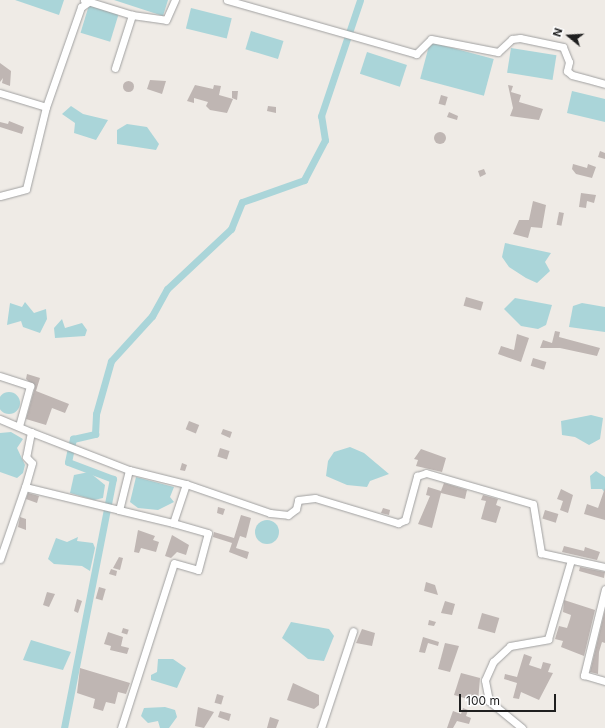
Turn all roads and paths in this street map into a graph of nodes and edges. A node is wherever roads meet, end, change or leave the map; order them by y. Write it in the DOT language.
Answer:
graph roads {
  1 [pos="175,0"];
  2 [pos="227,0"];
  3 [pos="85,2"];
  4 [pos="132,15"];
  5 [pos="115,68"];
  6 [pos="605,84"];
  7 [pos="0,93"];
  8 [pos="46,107"];
  9 [pos="0,196"];
  10 [pos="0,376"];
  11 [pos="0,419"];
  12 [pos="19,426"];
  13 [pos="31,432"];
  14 [pos="129,470"];
  15 [pos="186,484"];
  16 [pos="25,487"];
  17 [pos="119,510"];
  18 [pos="173,523"];
  19 [pos="0,559"];
  20 [pos="571,560"];
  21 [pos="605,567"];
  22 [pos="605,589"];
  23 [pos="353,631"];
  24 [pos="605,681"];
  25 [pos="121,728"];
  26 [pos="321,728"];
  27 [pos="522,728"];
  1 -- 4 [label="street"];
  2 -- 6 [label="street"];
  3 -- 4 [label="street"];
  3 -- 8 [label="street"];
  4 -- 5 [label="street"];
  7 -- 8 [label="street"];
  8 -- 9 [label="street"];
  10 -- 12 [label="street"];
  11 -- 12 [label="street"];
  12 -- 13 [label="street"];
  13 -- 14 [label="street"];
  13 -- 16 [label="street"];
  14 -- 15 [label="street"];
  14 -- 17 [label="street"];
  15 -- 18 [label="street"];
  15 -- 20 [label="street"];
  16 -- 17 [label="street"];
  16 -- 19 [label="street"];
  17 -- 18 [label="street"];
  18 -- 25 [label="street"];
  20 -- 21 [label="street"];
  20 -- 27 [label="street"];
  22 -- 24 [label="street"];
  23 -- 26 [label="street"];
}
